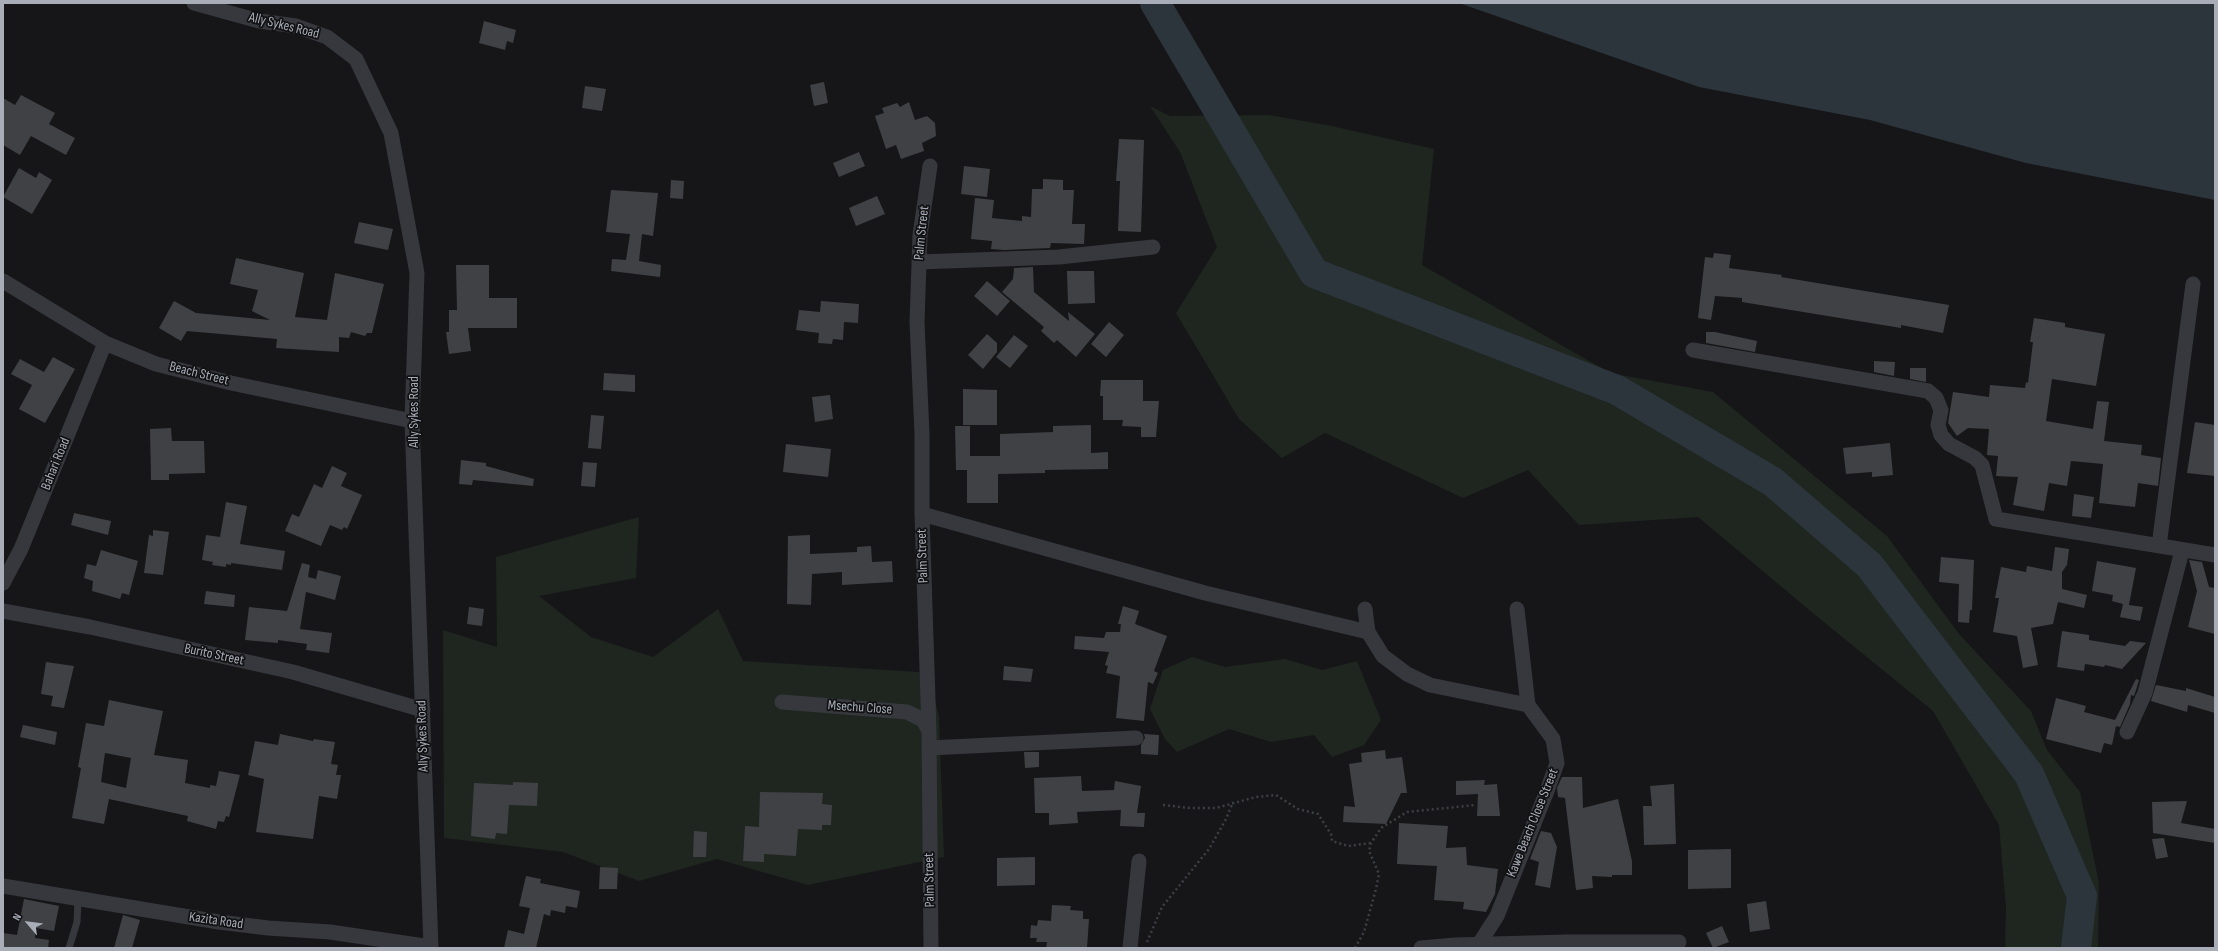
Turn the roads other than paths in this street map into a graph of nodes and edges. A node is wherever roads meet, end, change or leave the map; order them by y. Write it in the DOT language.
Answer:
graph roads {
  1 [pos="194,3"];
  2 [pos="930,166"];
  3 [pos="1153,247"];
  4 [pos="919,262"];
  5 [pos="3,281"];
  6 [pos="2193,284"];
  7 [pos="105,343"];
  8 [pos="1693,350"];
  9 [pos="412,421"];
  10 [pos="922,514"];
  11 [pos="2159,546"];
  12 [pos="2182,550"];
  13 [pos="2215,555"];
  14 [pos="3,583"];
  15 [pos="1365,609"];
  16 [pos="1517,609"];
  17 [pos="3,611"];
  18 [pos="1368,632"];
  19 [pos="782,702"];
  20 [pos="1528,705"];
  21 [pos="423,710"];
  22 [pos="929,731"];
  23 [pos="2127,732"];
  24 [pos="1136,738"];
  25 [pos="929,748"];
  26 [pos="1139,861"];
  27 [pos="3,886"];
  28 [pos="78,899"];
  29 [pos="1679,942"];
  30 [pos="1480,944"];
  31 [pos="69,948"];
  32 [pos="430,948"];
  33 [pos="932,948"];
  34 [pos="1130,948"];
  35 [pos="1421,948"];
  1 -- 9 [label="street, Ally Sykes Road"];
  2 -- 4 [label="street, Palm Street"];
  3 -- 4 [label="street"];
  4 -- 10 [label="street, Palm Street"];
  5 -- 7 [label="street, Beach Street"];
  6 -- 11 [label="street"];
  7 -- 9 [label="street, Beach Street"];
  7 -- 14 [label="street, Bahari Road"];
  8 -- 11 [label="street"];
  9 -- 21 [label="street, Ally Sykes Road"];
  10 -- 18 [label="street"];
  10 -- 22 [label="street, Palm Street"];
  11 -- 12 [label="street"];
  12 -- 13 [label="street"];
  12 -- 23 [label="street"];
  15 -- 18 [label="street"];
  16 -- 20 [label="street, Kawe Beach Close Street"];
  17 -- 21 [label="street, Burito Street"];
  18 -- 20 [label="street"];
  19 -- 22 [label="street, Msechu Close"];
  20 -- 30 [label="street, Kawe Beach Close Street"];
  21 -- 32 [label="street, Ally Sykes Road"];
  22 -- 25 [label="street, Palm Street"];
  24 -- 25 [label="street"];
  25 -- 33 [label="street, Palm Street"];
  26 -- 34 [label="street"];
  27 -- 28 [label="street, Kazita Road"];
  28 -- 31 [label="lane"];
  28 -- 32 [label="street, Kazita Road"];
  29 -- 30 [label="street"];
  30 -- 35 [label="street"];
}
